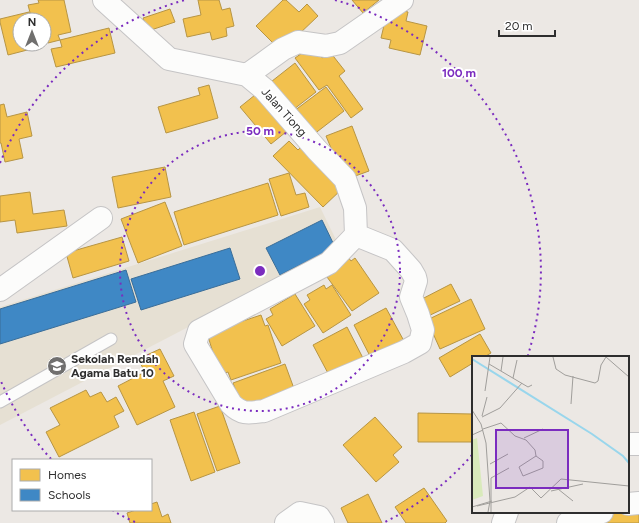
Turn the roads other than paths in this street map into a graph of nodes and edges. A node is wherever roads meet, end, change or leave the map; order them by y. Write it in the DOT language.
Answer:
graph roads {
  1 [pos="104,0"];
  2 [pos="402,0"];
  3 [pos="248,75"];
  4 [pos="101,218"];
  5 [pos="356,234"];
  6 [pos="0,290"];
  7 [pos="111,339"];
  8 [pos="0,402"];
  9 [pos="639,503"];
  10 [pos="629,504"];
  11 [pos="507,513"];
  12 [pos="599,513"];
  13 [pos="286,523"];
  14 [pos="324,523"];
  15 [pos="502,523"];
  16 [pos="568,523"];
  1 -- 3 [label="street, Jalan Tiong"];
  2 -- 3 [label="street"];
  3 -- 5 [label="street, Jalan Tiong"];
  4 -- 6 [label="street"];
  5 -- 5 [label="street"];
  7 -- 8 [label="lane"];
  9 -- 10 [label="street"];
  11 -- 15 [label="street"];
  12 -- 16 [label="street"];
  13 -- 14 [label="street"];
}
